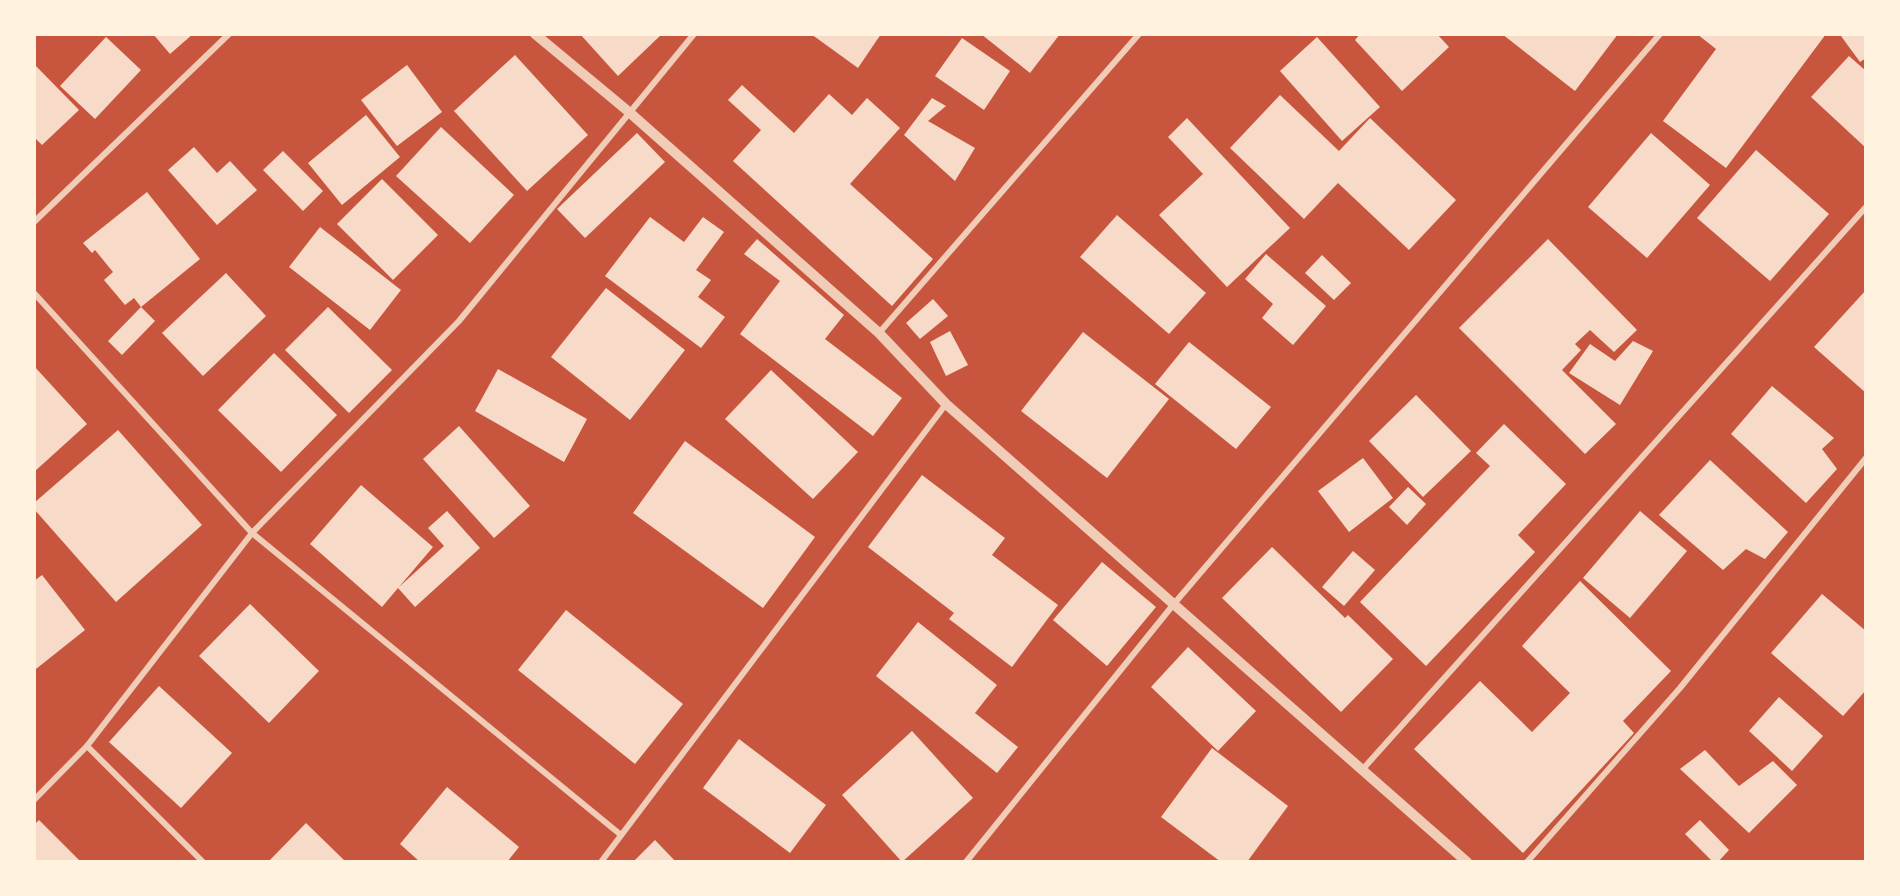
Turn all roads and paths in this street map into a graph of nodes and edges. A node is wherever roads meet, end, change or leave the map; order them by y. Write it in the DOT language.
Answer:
graph roads {
  1 [pos="229,34"];
  2 [pos="535,34"];
  3 [pos="694,34"];
  4 [pos="1139,34"];
  5 [pos="1660,34"];
  6 [pos="629,112"];
  7 [pos="1866,207"];
  8 [pos="34,222"];
  9 [pos="34,293"];
  10 [pos="879,333"];
  11 [pos="946,404"];
  12 [pos="1866,458"];
  13 [pos="252,533"];
  14 [pos="1173,605"];
  15 [pos="87,746"];
  16 [pos="1361,771"];
  17 [pos="34,800"];
  18 [pos="621,835"];
  19 [pos="203,861"];
  20 [pos="601,861"];
  21 [pos="966,861"];
  22 [pos="1467,861"];
  23 [pos="1527,861"];
  1 -- 8 [label="street"];
  2 -- 6 [label="street"];
  3 -- 6 [label="street"];
  4 -- 10 [label="street"];
  5 -- 14 [label="street"];
  6 -- 10 [label="street"];
  6 -- 13 [label="street"];
  7 -- 16 [label="street"];
  9 -- 13 [label="street"];
  10 -- 11 [label="street"];
  11 -- 14 [label="street"];
  11 -- 18 [label="street"];
  12 -- 23 [label="street"];
  13 -- 15 [label="street"];
  13 -- 18 [label="street"];
  14 -- 16 [label="street"];
  14 -- 21 [label="street"];
  15 -- 17 [label="street"];
  15 -- 19 [label="street"];
  16 -- 22 [label="street"];
  18 -- 20 [label="street"];
}
